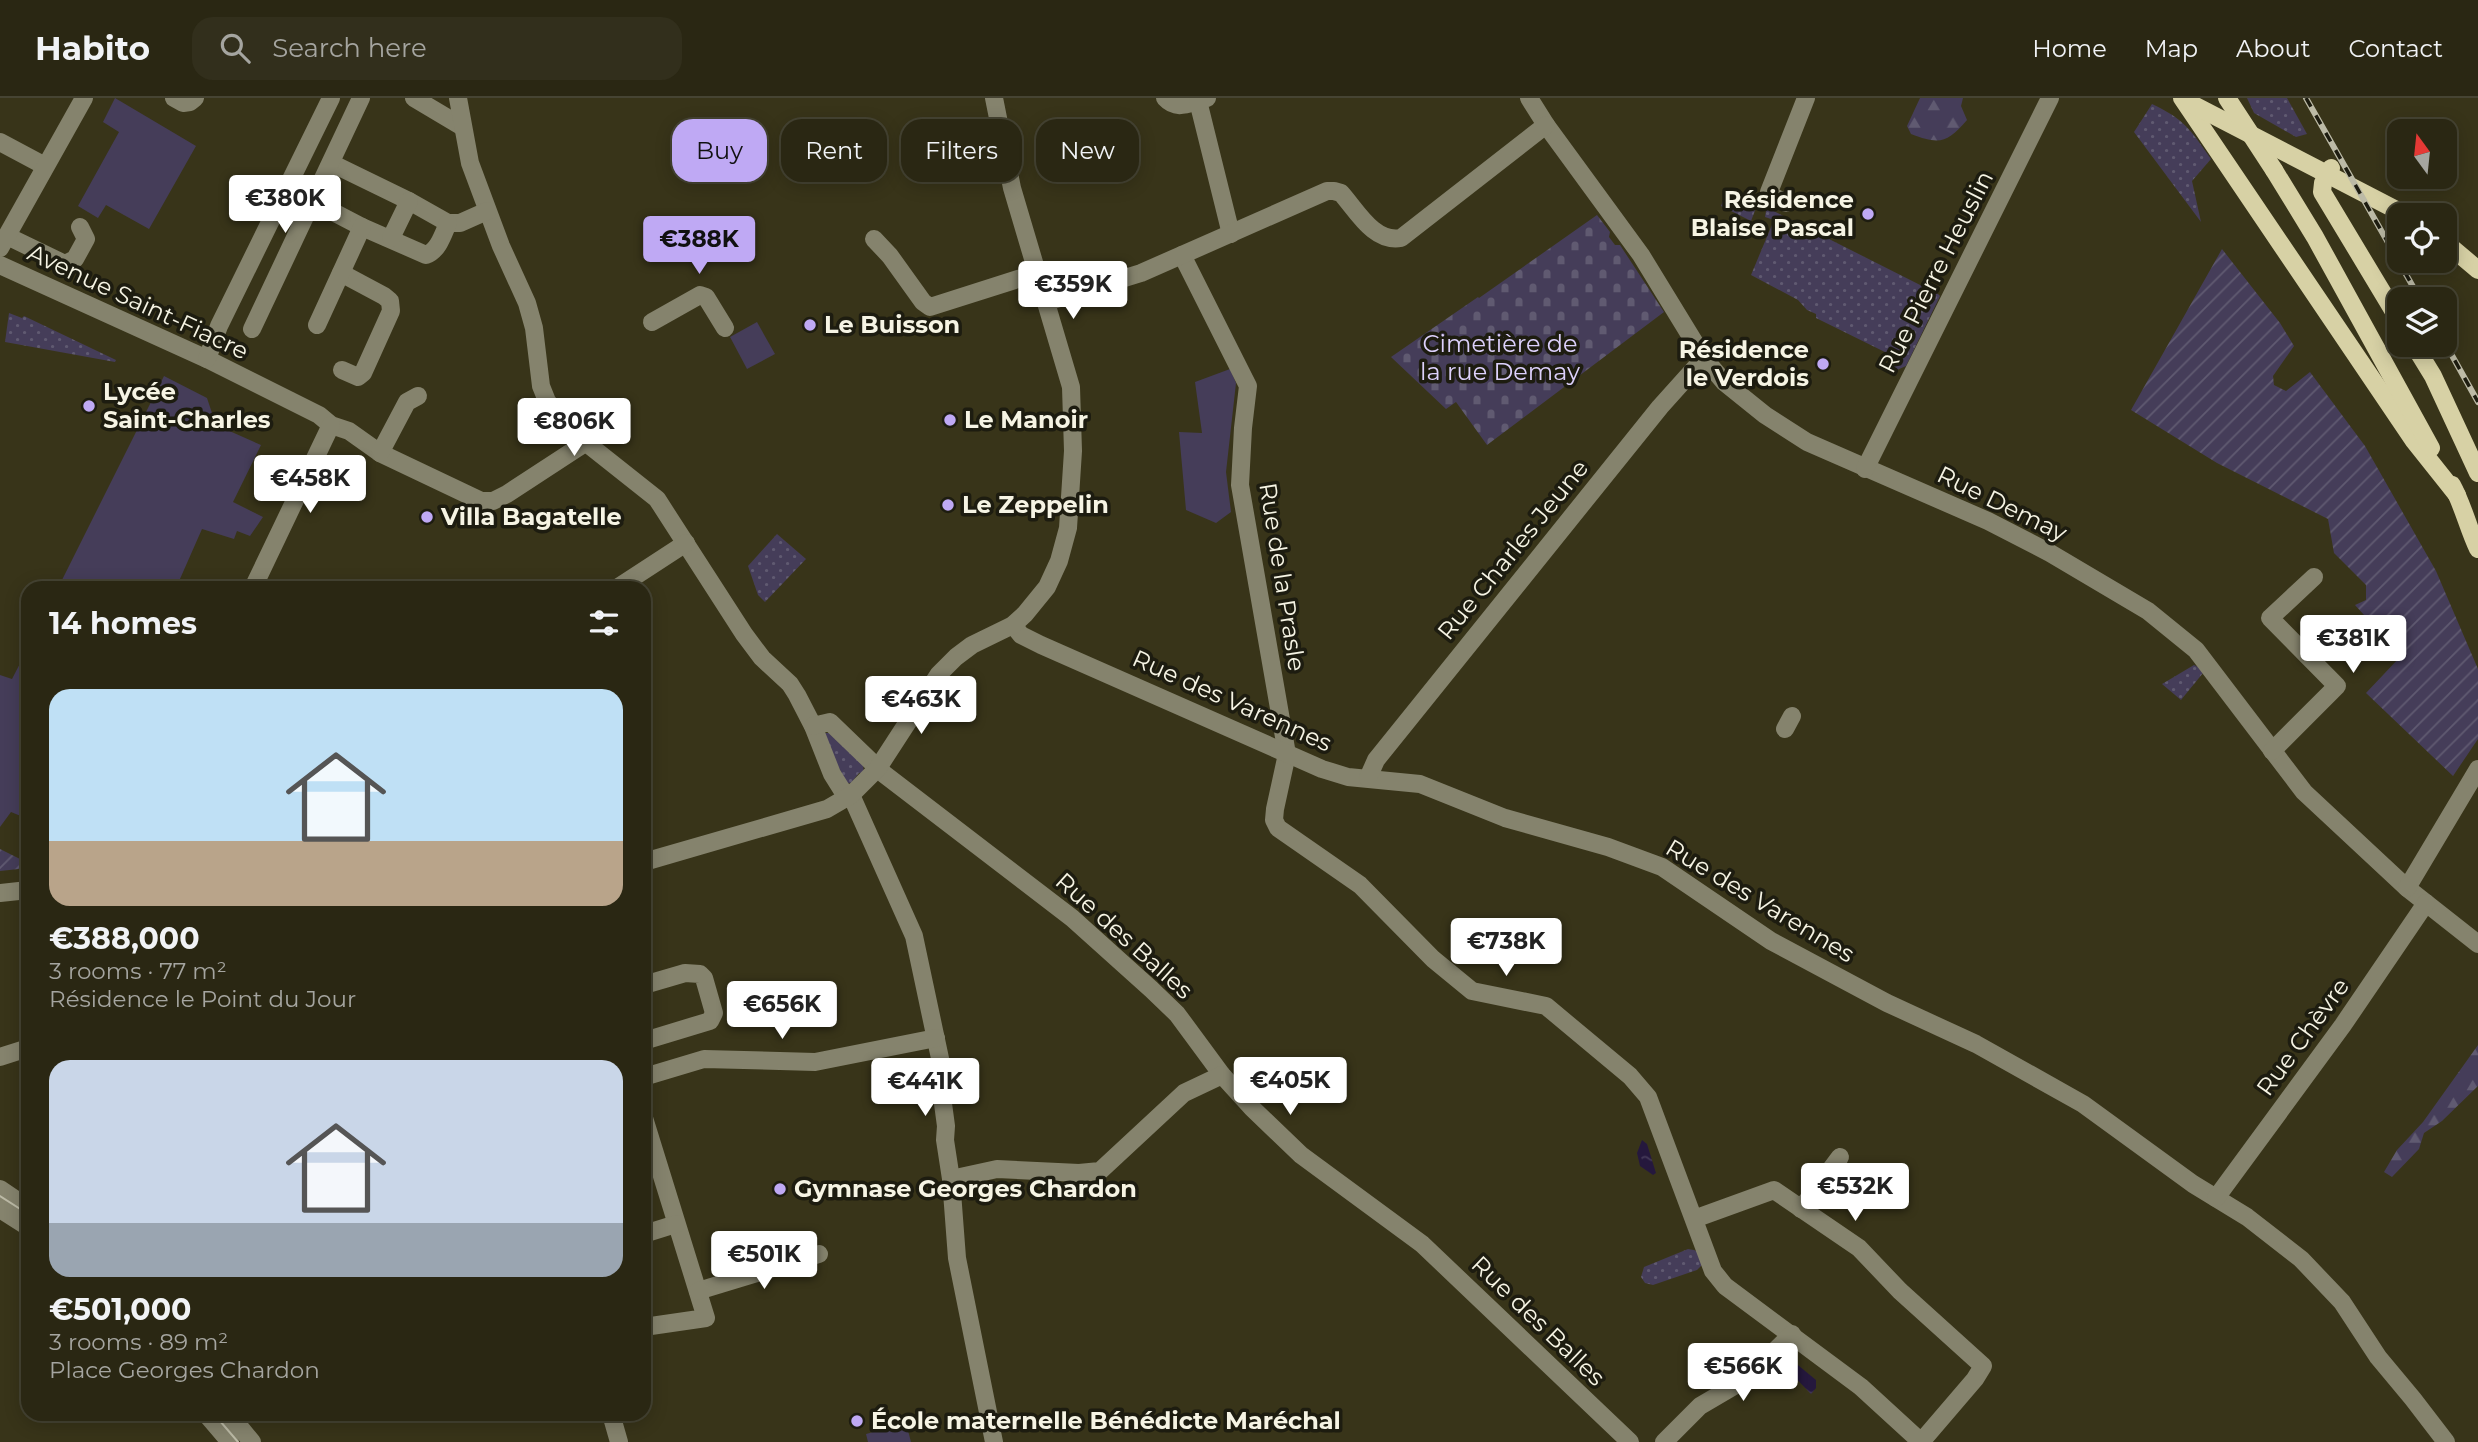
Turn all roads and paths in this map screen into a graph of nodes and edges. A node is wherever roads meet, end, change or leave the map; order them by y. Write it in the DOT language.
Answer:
graph roads {
  1 [pos="84,98"];
  2 [pos="174,98"];
  3 [pos="195,98"];
  4 [pos="331,98"];
  5 [pos="362,98"];
  6 [pos="993,98"];
  7 [pos="1165,98"];
  8 [pos="1529,98"];
  9 [pos="1806,98"];
  10 [pos="2050,98"];
  11 [pos="2227,98"];
  12 [pos="417,99"];
  13 [pos="457,99"];
  14 [pos="1203,100"];
  15 [pos="2189,100"];
  16 [pos="1546,125"];
  17 [pos="461,126"];
  18 [pos="0,142"];
  19 [pos="331,163"];
  20 [pos="45,166"];
  21 [pos="2329,171"];
  22 [pos="409,201"];
  23 [pos="314,202"];
  24 [pos="1786,202"];
  25 [pos="2395,203"];
  26 [pos="2387,204"];
  27 [pos="487,211"];
  28 [pos="448,223"];
  29 [pos="80,227"];
  30 [pos="362,227"];
  31 [pos="1231,234"];
  32 [pos="391,239"];
  33 [pos="874,239"];
  34 [pos="2457,240"];
  35 [pos="3,242"];
  36 [pos="2457,252"];
  37 [pos="1182,255"];
  38 [pos="2478,255"];
  39 [pos="0,265"];
  40 [pos="2478,270"];
  41 [pos="341,273"];
  42 [pos="1037,273"];
  43 [pos="2387,300"];
  44 [pos="1047,302"];
  45 [pos="652,321"];
  46 [pos="317,325"];
  47 [pos="724,328"];
  48 [pos="252,329"];
  49 [pos="2421,357"];
  50 [pos="1704,358"];
  51 [pos="207,359"];
  52 [pos="342,370"];
  53 [pos="418,396"];
  54 [pos="331,425"];
  55 [pos="585,443"];
  56 [pos="380,453"];
  57 [pos="1865,469"];
  58 [pos="2478,473"];
  59 [pos="2459,498"];
  60 [pos="2478,526"];
  61 [pos="686,543"];
  62 [pos="2478,549"];
  63 [pos="2314,576"];
  64 [pos="256,581"];
  65 [pos="628,581"];
  66 [pos="1013,625"];
  67 [pos="813,726"];
  68 [pos="2272,751"];
  69 [pos="1287,754"];
  70 [pos="878,768"];
  71 [pos="2478,769"];
  72 [pos="1368,778"];
  73 [pos="851,795"];
  74 [pos="651,860"];
  75 [pos="2407,888"];
  76 [pos="21,891"];
  77 [pos="0,893"];
  78 [pos="2426,903"];
  79 [pos="2478,944"];
  80 [pos="651,983"];
  81 [pos="936,1038"];
  82 [pos="651,1039"];
  83 [pos="21,1050"];
  84 [pos="0,1057"];
  85 [pos="651,1075"];
  86 [pos="1222,1075"];
  87 [pos="651,1141"];
  88 [pos="1840,1157"];
  89 [pos="951,1179"];
  90 [pos="0,1189"];
  91 [pos="2216,1198"];
  92 [pos="21,1203"];
  93 [pos="0,1209"];
  94 [pos="1801,1209"];
  95 [pos="1693,1219"];
  96 [pos="21,1222"];
  97 [pos="676,1224"];
  98 [pos="651,1232"];
  99 [pos="819,1255"];
  100 [pos="698,1291"];
  101 [pos="651,1326"];
  102 [pos="1792,1334"];
  103 [pos="223,1421"];
  104 [pos="613,1421"];
  105 [pos="252,1442"];
  106 [pos="619,1442"];
  107 [pos="994,1442"];
  108 [pos="1629,1442"];
  109 [pos="1664,1442"];
  110 [pos="1921,1442"];
  111 [pos="2446,1442"];
  1 -- 20 [label="street"];
  2 -- 3 [label="street"];
  4 -- 51 [label="street"];
  5 -- 19 [label="street"];
  6 -- 42 [label="street"];
  7 -- 14 [label="street"];
  8 -- 16 [label="street, Rue Demay"];
  9 -- 24 [label="street"];
  10 -- 57 [label="street, Rue Pierre Heuslin"];
  11 -- 59 [label="main road, bridge"];
  12 -- 13 [label="street"];
  12 -- 17 [label="street"];
  13 -- 17 [label="street"];
  14 -- 31 [label="street"];
  15 -- 21 [label="main road"];
  15 -- 59 [label="main road"];
  16 -- 31 [label="street"];
  16 -- 50 [label="street, Rue Demay"];
  17 -- 27 [label="street"];
  18 -- 20 [label="street"];
  19 -- 22 [label="street"];
  19 -- 23 [label="street"];
  20 -- 35 [label="street"];
  21 -- 25 [label="main road"];
  21 -- 26 [label="main road"];
  21 -- 43 [label="main road"];
  22 -- 28 [label="street"];
  22 -- 32 [label="street"];
  23 -- 30 [label="street"];
  23 -- 48 [label="street"];
  27 -- 28 [label="street"];
  27 -- 55 [label="street"];
  28 -- 32 [label="street"];
  29 -- 35 [label="street"];
  30 -- 32 [label="street"];
  30 -- 41 [label="street"];
  31 -- 37 [label="street"];
  33 -- 42 [label="street"];
  34 -- 38 [label="main road"];
  36 -- 40 [label="main road"];
  37 -- 44 [label="street"];
  37 -- 69 [label="street, Rue de la Prasle"];
  39 -- 51 [label="street, Avenue Saint-Fiacre"];
  41 -- 46 [label="street"];
  41 -- 52 [label="street"];
  42 -- 44 [label="street"];
  44 -- 66 [label="street"];
  45 -- 47 [label="street"];
  49 -- 58 [label="main road"];
  50 -- 57 [label="street, Rue Demay"];
  50 -- 72 [label="street, Rue Charles Jeune"];
  51 -- 54 [label="street, Avenue Saint-Fiacre"];
  53 -- 56 [label="street"];
  54 -- 56 [label="street, Avenue Saint-Fiacre"];
  54 -- 64 [label="street"];
  55 -- 56 [label="street, Avenue Saint-Fiacre"];
  55 -- 61 [label="street"];
  57 -- 68 [label="street, Rue Demay"];
  59 -- 60 [label="main road"];
  59 -- 62 [label="main road"];
  61 -- 65 [label="street"];
  61 -- 67 [label="street"];
  63 -- 68 [label="street"];
  66 -- 69 [label="street, Rue des Varennes"];
  66 -- 70 [label="street"];
  67 -- 70 [label="street, Rue des Balles"];
  67 -- 73 [label="street"];
  68 -- 75 [label="street, Rue Demay"];
  69 -- 72 [label="street, Rue des Varennes"];
  69 -- 95 [label="street"];
  70 -- 73 [label="street"];
  70 -- 86 [label="street, Rue des Balles"];
  71 -- 75 [label="street"];
  72 -- 91 [label="street, Rue des Varennes"];
  73 -- 74 [label="street"];
  73 -- 81 [label="street"];
  75 -- 78 [label="street, Rue Demay"];
  76 -- 77 [label="street"];
  78 -- 79 [label="street, Rue Demay"];
  78 -- 91 [label="street, Rue Chèvre"];
  80 -- 82 [label="street"];
  81 -- 85 [label="street"];
  81 -- 89 [label="street"];
  83 -- 84 [label="street"];
  86 -- 89 [label="street"];
  86 -- 108 [label="street, Rue des Balles"];
  87 -- 97 [label="street"];
  88 -- 94 [label="street"];
  89 -- 107 [label="street"];
  90 -- 92 [label="street"];
  91 -- 111 [label="street, Rue des Varennes"];
  93 -- 96 [label="street"];
  94 -- 95 [label="street"];
  94 -- 110 [label="street"];
  95 -- 102 [label="street"];
  97 -- 98 [label="street"];
  97 -- 100 [label="street"];
  99 -- 100 [label="street"];
  100 -- 101 [label="street"];
  102 -- 109 [label="street"];
  102 -- 110 [label="street"];
  103 -- 105 [label="street"];
  104 -- 106 [label="street"];
}
